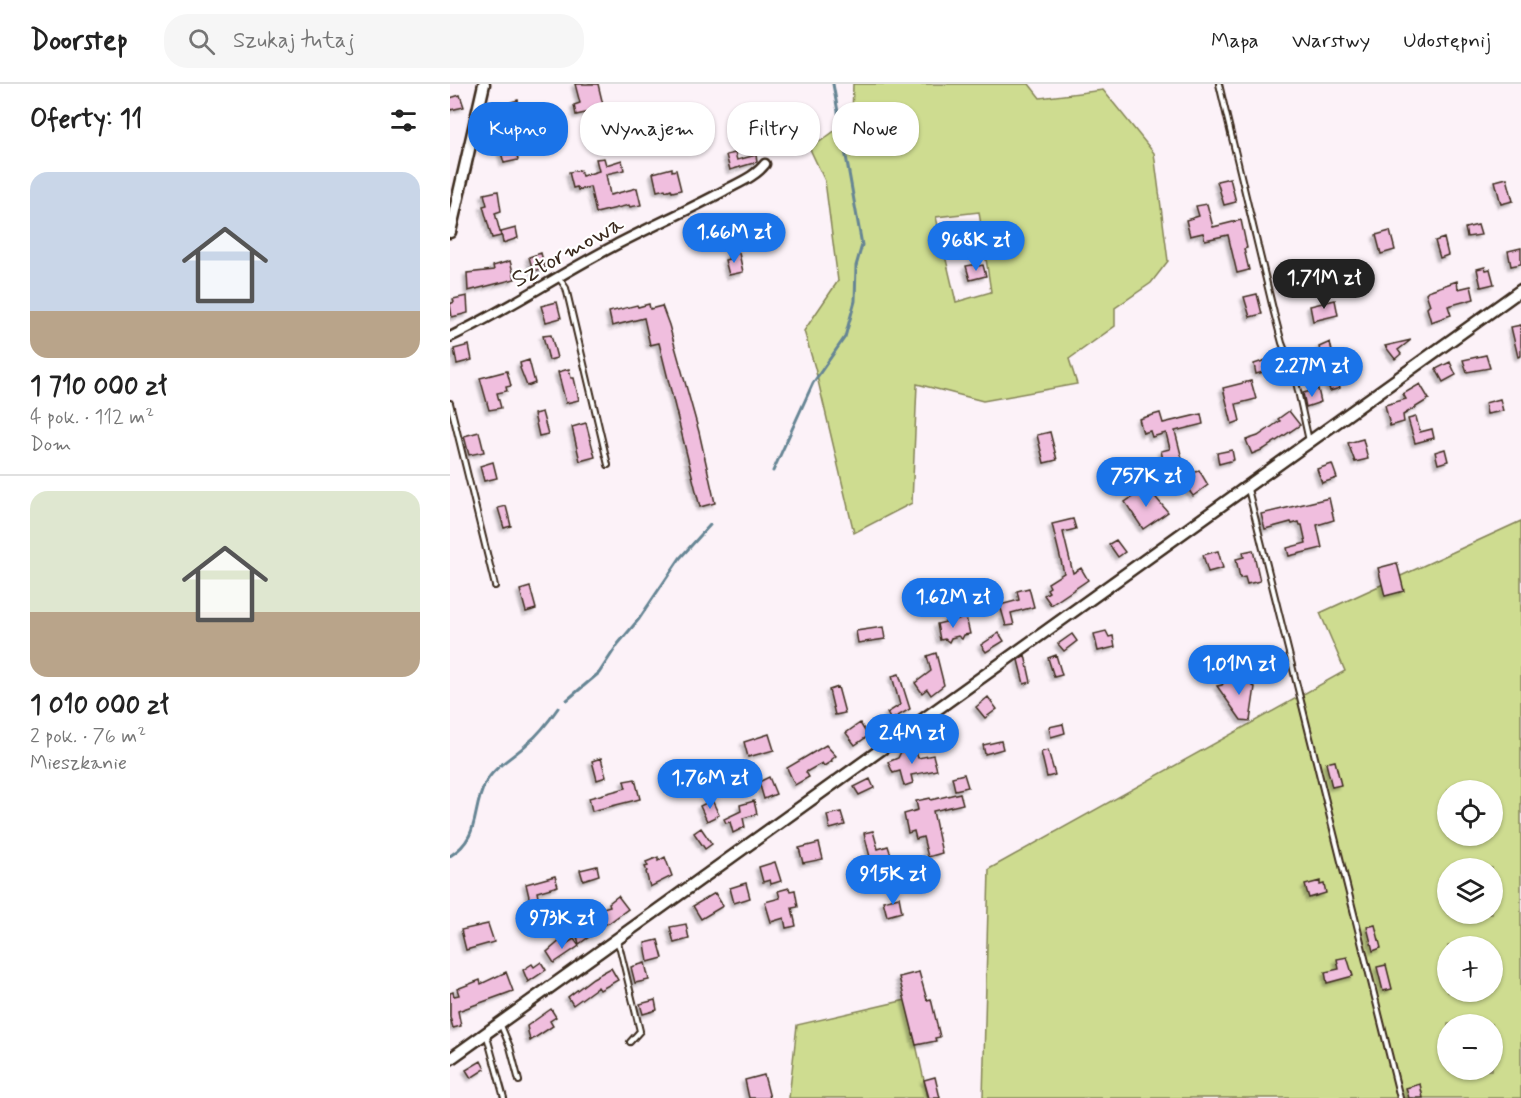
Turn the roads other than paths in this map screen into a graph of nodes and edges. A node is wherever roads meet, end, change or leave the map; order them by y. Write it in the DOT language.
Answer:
graph roads {
  1 [pos="484,84"];
  2 [pos="1219,84"];
  3 [pos="765,164"];
  4 [pos="450,232"];
  5 [pos="559,278"];
  6 [pos="1521,290"];
  7 [pos="450,337"];
  8 [pos="450,403"];
  9 [pos="1309,441"];
  10 [pos="608,465"];
  11 [pos="1247,485"];
  12 [pos="495,586"];
  13 [pos="615,940"];
  14 [pos="500,1023"];
  15 [pos="486,1033"];
  16 [pos="630,1042"];
  17 [pos="450,1059"];
  18 [pos="519,1081"];
  19 [pos="504,1098"];
  20 [pos="1400,1098"];
  1 -- 4 [label="street"];
  2 -- 9 [label="lane"];
  3 -- 5 [label="street, Sztormowa"];
  5 -- 7 [label="street, Sztormowa"];
  5 -- 10 [label="lane"];
  6 -- 9 [label="street"];
  8 -- 12 [label="lane"];
  9 -- 11 [label="street"];
  11 -- 13 [label="street"];
  11 -- 20 [label="lane"];
  13 -- 14 [label="street"];
  13 -- 16 [label="lane"];
  14 -- 15 [label="street"];
  14 -- 18 [label="lane"];
  15 -- 17 [label="street"];
  15 -- 19 [label="lane"];
}
